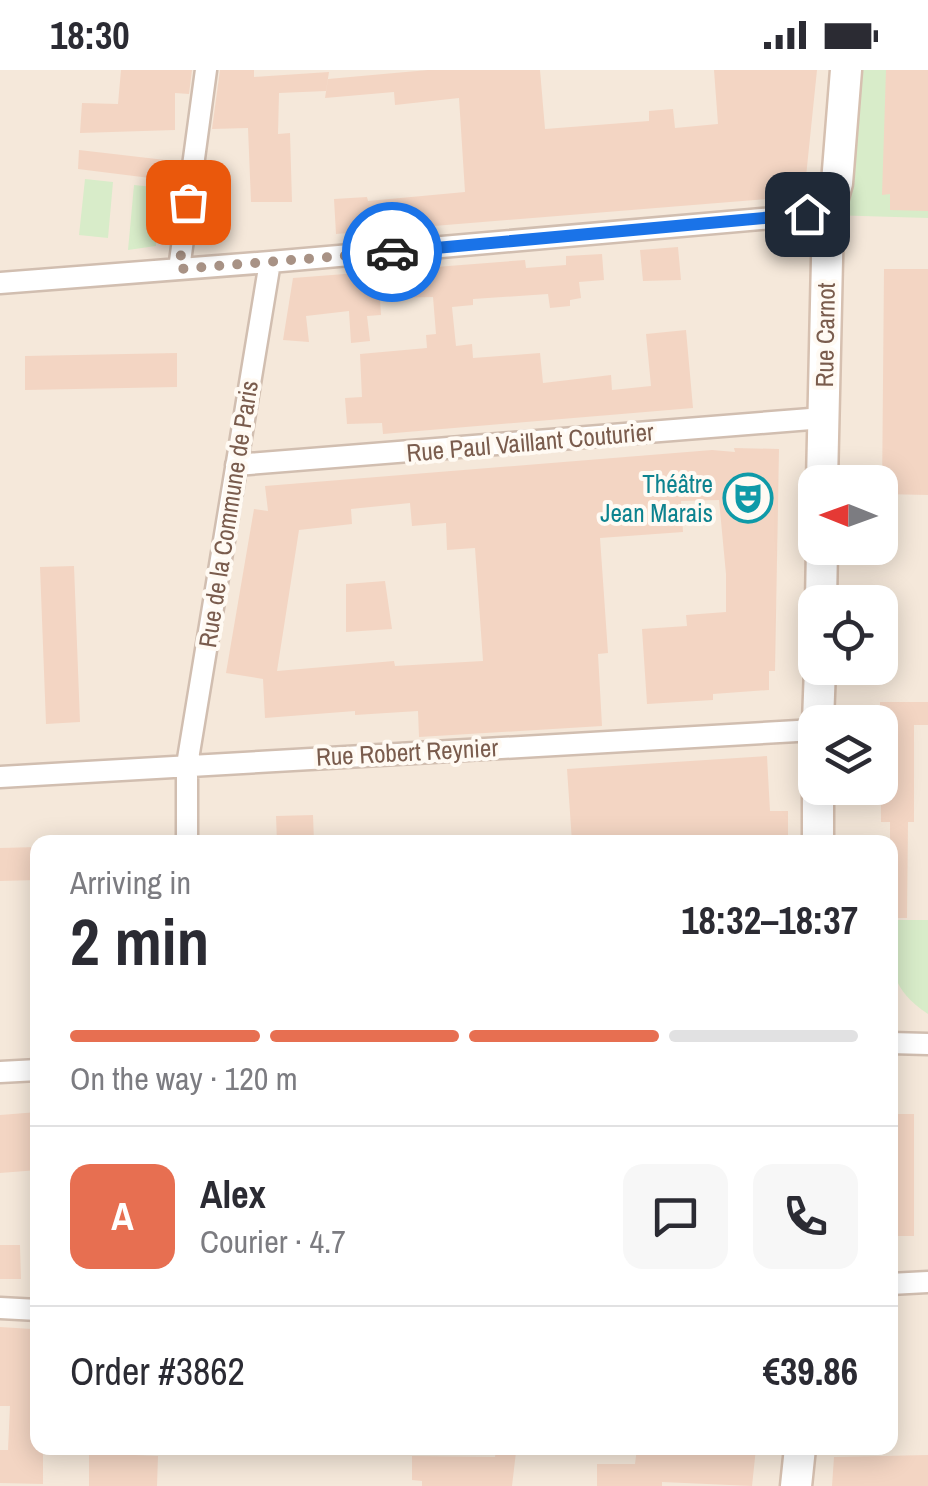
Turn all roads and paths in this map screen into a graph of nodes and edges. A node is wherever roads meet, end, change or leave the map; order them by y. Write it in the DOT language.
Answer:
graph roads {
  1 [pos="206,70"];
  2 [pos="846,70"];
  3 [pos="828,216"];
  4 [pos="270,262"];
  5 [pos="179,269"];
  6 [pos="0,283"];
  7 [pos="823,418"];
  8 [pos="236,465"];
  9 [pos="822,465"];
  10 [pos="798,731"];
  11 [pos="187,765"];
  12 [pos="0,777"];
  13 [pos="818,805"];
  14 [pos="187,835"];
  15 [pos="818,835"];
  16 [pos="898,1043"];
  17 [pos="928,1044"];
  18 [pos="30,1070"];
  19 [pos="0,1072"];
  20 [pos="928,1282"];
  21 [pos="898,1284"];
  22 [pos="0,1308"];
  23 [pos="30,1310"];
  24 [pos="799,1455"];
  25 [pos="796,1486"];
  1 -- 5 [label="street"];
  2 -- 3 [label="main road, Rue Carnot"];
  3 -- 4 [label="street"];
  3 -- 7 [label="main road, Rue Carnot"];
  4 -- 5 [label="street"];
  4 -- 8 [label="street, Rue de la Commune de Paris"];
  5 -- 6 [label="street"];
  7 -- 8 [label="street, Rue Paul Vaillant Couturier"];
  7 -- 9 [label="main road, Rue Carnot"];
  8 -- 11 [label="street, Rue de la Commune de Paris"];
  10 -- 11 [label="street, Rue Robert Reynier"];
  11 -- 12 [label="street, Rue Robert Reynier"];
  11 -- 14 [label="street, Rue de la Commune de Paris"];
  13 -- 15 [label="main road"];
  16 -- 17 [label="street"];
  18 -- 19 [label="street"];
  20 -- 21 [label="street"];
  22 -- 23 [label="street"];
  24 -- 25 [label="main road"];
}
